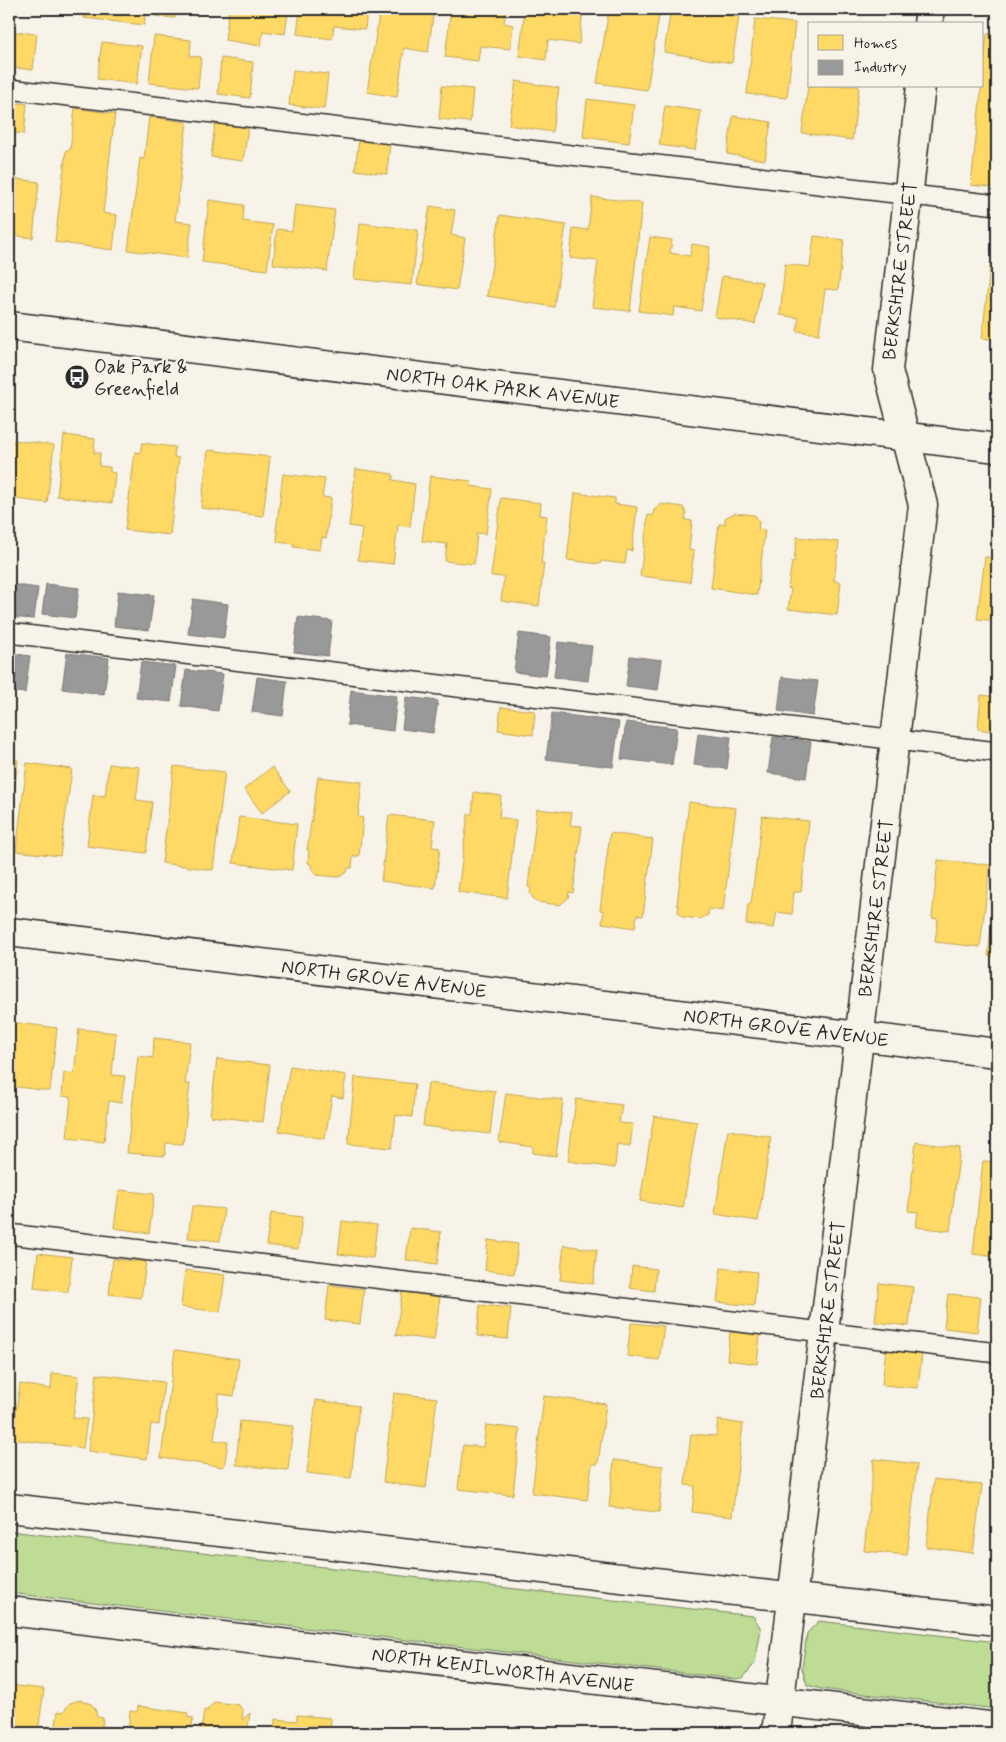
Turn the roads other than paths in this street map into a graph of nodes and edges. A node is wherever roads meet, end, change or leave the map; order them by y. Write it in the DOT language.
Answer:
graph roads {
  1 [pos="930,9"];
  2 [pos="928,22"];
  3 [pos="921,88"];
  4 [pos="9,89"];
  5 [pos="908,195"];
  6 [pos="997,205"];
  7 [pos="9,326"];
  8 [pos="905,436"];
  9 [pos="997,448"];
  10 [pos="9,633"];
  11 [pos="895,740"];
  12 [pos="997,752"];
  13 [pos="9,932"];
  14 [pos="860,1037"];
  15 [pos="997,1053"];
  16 [pos="9,1234"];
  17 [pos="824,1332"];
  18 [pos="997,1353"];
  19 [pos="9,1508"];
  20 [pos="792,1597"];
  21 [pos="9,1611"];
  22 [pos="997,1621"];
  23 [pos="780,1701"];
  24 [pos="997,1727"];
  25 [pos="776,1733"];
  1 -- 2 [label="street"];
  3 -- 5 [label="street, BERKSHIRE STREET"];
  4 -- 5 [label="lane"];
  5 -- 6 [label="lane"];
  5 -- 8 [label="street, BERKSHIRE STREET"];
  7 -- 8 [label="street, NORTH OAK PARK AVENUE"];
  8 -- 9 [label="street, NORTH OAK PARK AVENUE"];
  8 -- 11 [label="street, BERKSHIRE STREET"];
  10 -- 11 [label="lane"];
  11 -- 12 [label="lane"];
  11 -- 14 [label="street, BERKSHIRE STREET"];
  13 -- 14 [label="street, NORTH GROVE AVENUE"];
  14 -- 15 [label="street, NORTH GROVE AVENUE"];
  14 -- 17 [label="street, BERKSHIRE STREET"];
  16 -- 17 [label="lane"];
  17 -- 18 [label="lane"];
  17 -- 20 [label="street, BERKSHIRE STREET"];
  19 -- 20 [label="street"];
  20 -- 22 [label="street"];
  20 -- 23 [label="street, BERKSHIRE STREET"];
  21 -- 23 [label="street, NORTH KENILWORTH AVENUE"];
  23 -- 24 [label="street, NORTH KENILWORTH AVENUE"];
  23 -- 25 [label="street, BERKSHIRE STREET"];
}
